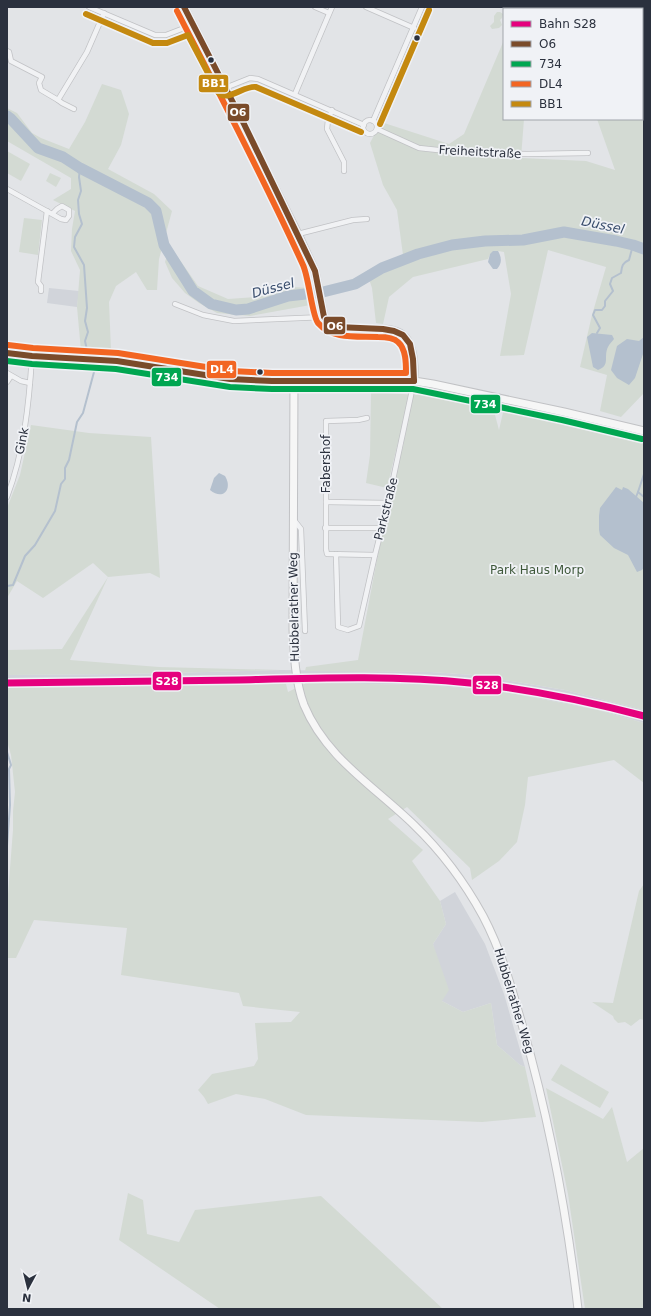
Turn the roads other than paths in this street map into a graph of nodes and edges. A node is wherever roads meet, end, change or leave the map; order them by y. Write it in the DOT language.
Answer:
graph roads {
  1 [pos="89,7"];
  2 [pos="184,7"];
  3 [pos="315,7"];
  4 [pos="332,7"];
  5 [pos="366,7"];
  6 [pos="422,7"];
  7 [pos="104,13"];
  8 [pos="329,13"];
  9 [pos="192,24"];
  10 [pos="414,28"];
  11 [pos="7,51"];
  12 [pos="225,88"];
  13 [pos="295,94"];
  14 [pos="58,100"];
  15 [pos="74,109"];
  16 [pos="332,110"];
  17 [pos="373,121"];
  18 [pos="364,125"];
  19 [pos="377,129"];
  20 [pos="588,153"];
  21 [pos="344,171"];
  22 [pos="7,189"];
  23 [pos="47,211"];
  24 [pos="52,214"];
  25 [pos="368,219"];
  26 [pos="298,234"];
  27 [pos="41,291"];
  28 [pos="175,304"];
  29 [pos="324,317"];
  30 [pos="7,353"];
  31 [pos="32,356"];
  32 [pos="9,375"];
  33 [pos="294,380"];
  34 [pos="414,381"];
  35 [pos="7,382"];
  36 [pos="30,383"];
  37 [pos="368,418"];
  38 [pos="644,431"];
  39 [pos="7,498"];
  40 [pos="326,502"];
  41 [pos="388,503"];
  42 [pos="294,520"];
  43 [pos="325,528"];
  44 [pos="382,528"];
  45 [pos="336,554"];
  46 [pos="375,555"];
  47 [pos="305,631"];
  48 [pos="578,1309"];
  1 -- 7 [label="street"];
  2 -- 9 [label="street"];
  3 -- 8 [label="street"];
  4 -- 8 [label="street"];
  5 -- 10 [label="street"];
  6 -- 10 [label="street"];
  7 -- 9 [label="street"];
  7 -- 14 [label="street"];
  8 -- 13 [label="street"];
  9 -- 12 [label="street"];
  10 -- 17 [label="street"];
  11 -- 14 [label="street"];
  12 -- 13 [label="street, Freiheitstraße"];
  12 -- 26 [label="street"];
  13 -- 16 [label="street, Freiheitstraße"];
  14 -- 15 [label="street"];
  16 -- 18 [label="street, Freiheitstraße"];
  16 -- 21 [label="street"];
  17 -- 18 [label="street"];
  17 -- 19 [label="street"];
  18 -- 19 [label="street, Freiheitstraße"];
  19 -- 20 [label="street, Freiheitstraße"];
  22 -- 23 [label="street"];
  23 -- 24 [label="street"];
  23 -- 27 [label="street"];
  25 -- 26 [label="street"];
  26 -- 29 [label="street"];
  28 -- 29 [label="street"];
  29 -- 34 [label="street"];
  30 -- 31 [label="street"];
  31 -- 33 [label="street"];
  31 -- 36 [label="street, Gink"];
  32 -- 35 [label="street"];
  32 -- 36 [label="street"];
  33 -- 34 [label="street"];
  33 -- 42 [label="street, Hubbelrather Weg"];
  34 -- 38 [label="street"];
  34 -- 41 [label="street, Parkstraße"];
  36 -- 39 [label="street, Gink"];
  37 -- 40 [label="street, Fabershof"];
  40 -- 41 [label="street, Fabershof"];
  40 -- 43 [label="street, Fabershof"];
  41 -- 44 [label="street, Parkstraße"];
  42 -- 47 [label="street, Hubbelrather Weg"];
  42 -- 48 [label="street, Hubbelrather Weg"];
  43 -- 44 [label="street"];
  43 -- 45 [label="street, Fabershof"];
  44 -- 46 [label="street, Parkstraße"];
  45 -- 46 [label="street"];
  45 -- 46 [label="street, Parkstraße"];
}
